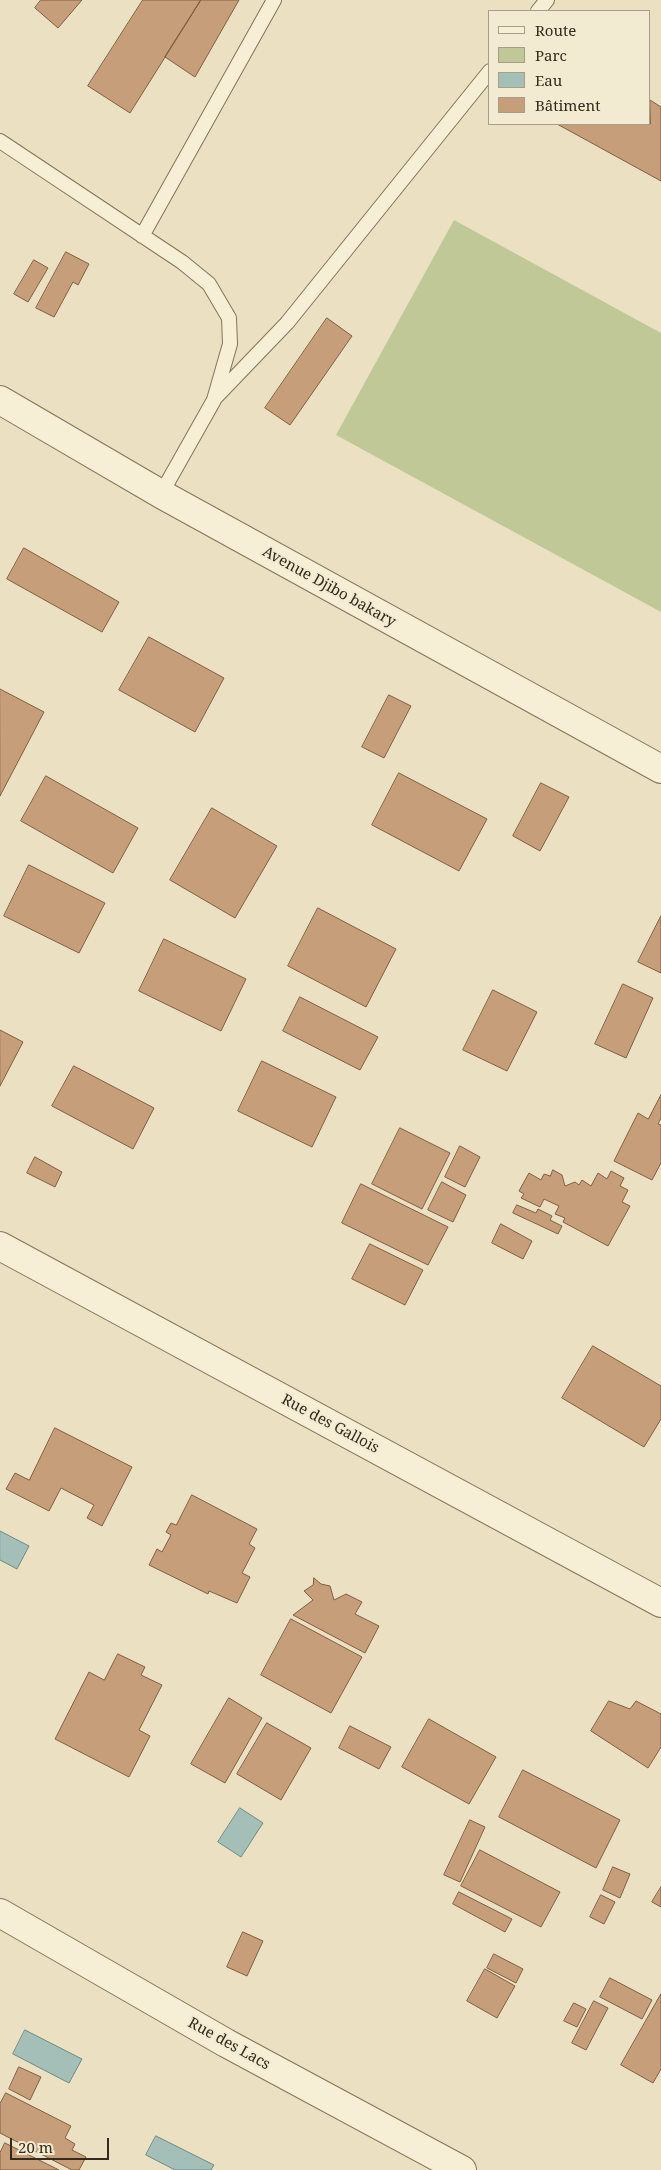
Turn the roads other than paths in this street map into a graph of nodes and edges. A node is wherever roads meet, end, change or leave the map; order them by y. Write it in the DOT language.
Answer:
graph roads {
  1 [pos="274,0"];
  2 [pos="547,0"];
  3 [pos="539,10"];
  4 [pos="488,73"];
  5 [pos="0,141"];
  6 [pos="142,236"];
  7 [pos="0,400"];
  8 [pos="214,400"];
  9 [pos="161,494"];
  10 [pos="661,770"];
  11 [pos="0,1246"];
  12 [pos="661,1603"];
  13 [pos="0,1913"];
  14 [pos="462,2170"];
  1 -- 6 [label="lane"];
  2 -- 3 [label="lane"];
  4 -- 8 [label="lane"];
  5 -- 6 [label="lane"];
  6 -- 8 [label="lane"];
  7 -- 9 [label="street, Avenue Djibo bakary"];
  8 -- 9 [label="lane"];
  9 -- 10 [label="street, Avenue Djibo bakary"];
  11 -- 12 [label="street, Rue des Gallois"];
  13 -- 14 [label="street, Rue des Lacs"];
}
